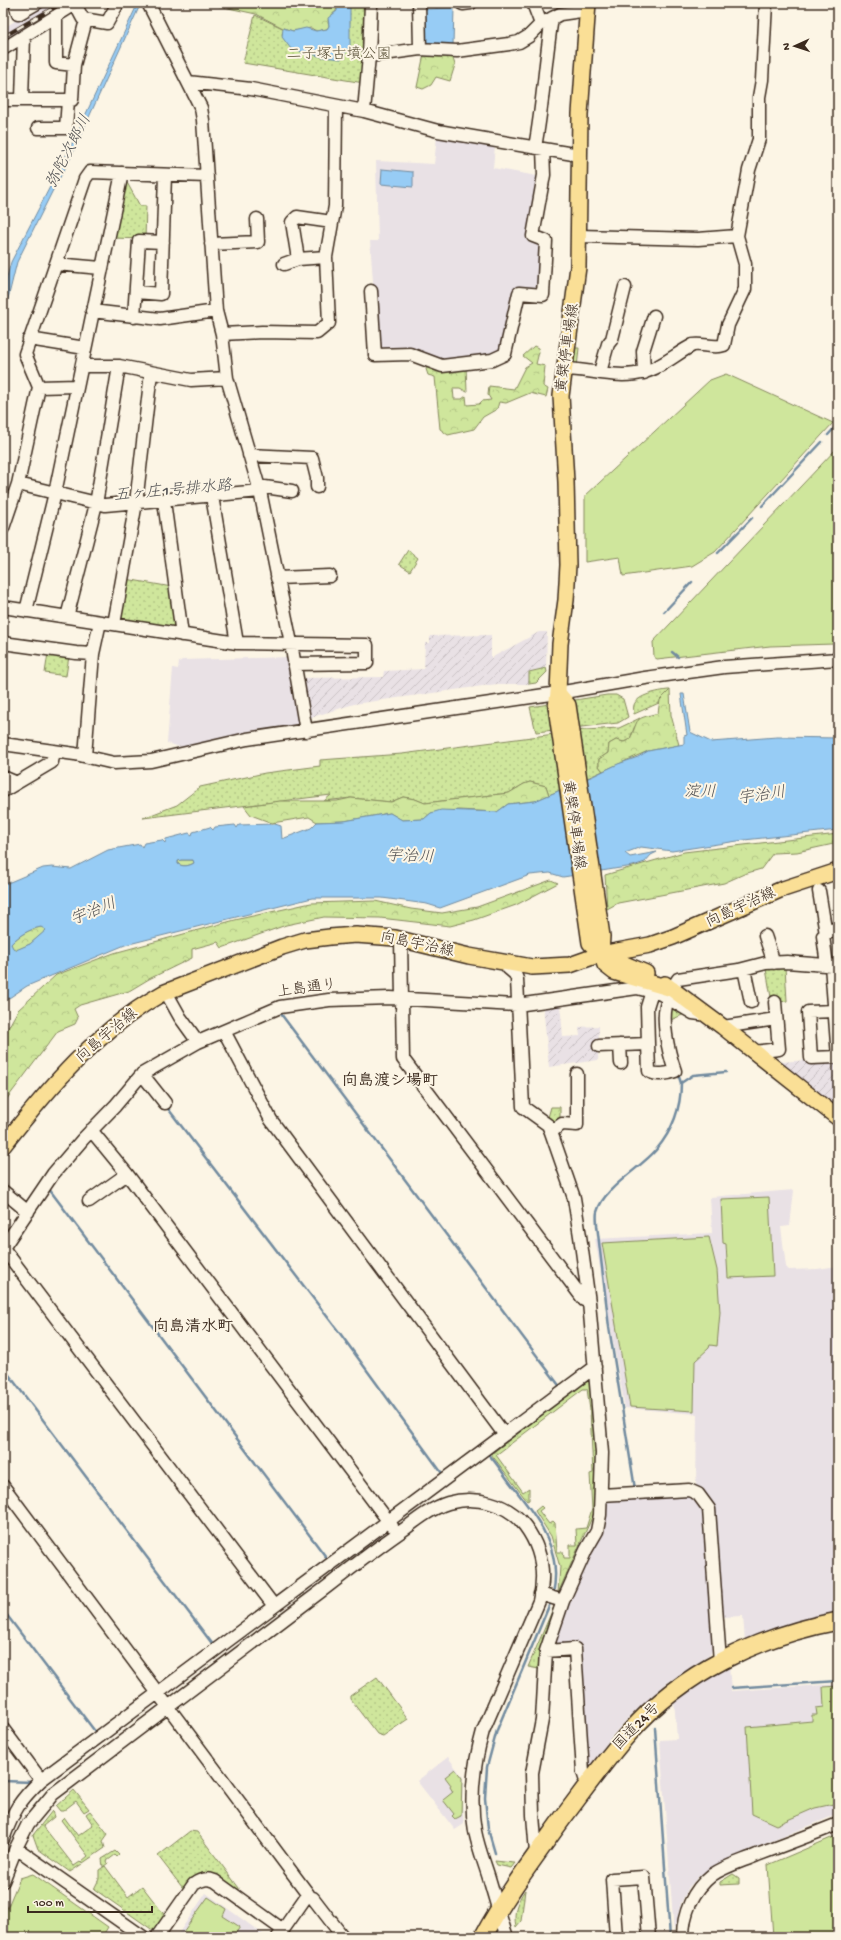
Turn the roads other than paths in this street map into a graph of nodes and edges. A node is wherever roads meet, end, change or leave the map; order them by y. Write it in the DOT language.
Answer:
graph roads {
  1 [pos="15,3"];
  2 [pos="37,3"];
  3 [pos="118,3"];
  4 [pos="148,3"];
  5 [pos="371,3"];
  6 [pos="419,3"];
  7 [pos="461,3"];
  8 [pos="471,3"];
  9 [pos="533,3"];
  10 [pos="766,3"];
  11 [pos="76,4"];
  12 [pos="588,7"];
  13 [pos="56,16"];
  14 [pos="552,18"];
  15 [pos="86,20"];
  16 [pos="541,24"];
  17 [pos="24,36"];
  18 [pos="3,49"];
  19 [pos="420,49"];
  20 [pos="369,56"];
  21 [pos="74,65"];
  22 [pos="188,82"];
  23 [pos="3,100"];
  24 [pos="22,100"];
  25 [pos="68,100"];
  26 [pos="336,106"];
  27 [pos="364,111"];
  28 [pos="38,128"];
  29 [pos="539,148"];
  30 [pos="579,155"];
  31 [pos="122,173"];
  32 [pos="164,175"];
  33 [pos="207,176"];
  34 [pos="257,219"];
  35 [pos="332,222"];
  36 [pos="579,236"];
  37 [pos="737,236"];
  38 [pos="163,242"];
  39 [pos="211,244"];
  40 [pos="326,257"];
  41 [pos="298,259"];
  42 [pos="56,264"];
  43 [pos="284,264"];
  44 [pos="101,268"];
  45 [pos="625,288"];
  46 [pos="371,291"];
  47 [pos="136,292"];
  48 [pos="92,311"];
  49 [pos="216,311"];
  50 [pos="654,316"];
  51 [pos="134,317"];
  52 [pos="222,334"];
  53 [pos="29,339"];
  54 [pos="85,348"];
  55 [pos="82,366"];
  56 [pos="119,366"];
  57 [pos="564,369"];
  58 [pos="600,372"];
  59 [pos="151,373"];
  60 [pos="644,373"];
  61 [pos="227,378"];
  62 [pos="77,386"];
  63 [pos="39,387"];
  64 [pos="249,455"];
  65 [pos="18,484"];
  66 [pos="259,488"];
  67 [pos="317,488"];
  68 [pos="292,491"];
  69 [pos="54,496"];
  70 [pos="213,499"];
  71 [pos="164,504"];
  72 [pos="95,507"];
  73 [pos="135,507"];
  74 [pos="3,528"];
  75 [pos="330,576"];
  76 [pos="277,578"];
  77 [pos="3,607"];
  78 [pos="26,611"];
  79 [pos="67,617"];
  80 [pos="100,622"];
  81 [pos="114,624"];
  82 [pos="182,635"];
  83 [pos="3,643"];
  84 [pos="237,643"];
  85 [pos="291,643"];
  86 [pos="93,654"];
  87 [pos="838,659"];
  88 [pos="294,664"];
  89 [pos="560,700"];
  90 [pos="306,730"];
  91 [pos="3,744"];
  92 [pos="54,751"];
  93 [pos="85,756"];
  94 [pos="3,777"];
  95 [pos="17,783"];
  96 [pos="3,791"];
  97 [pos="838,871"];
  98 [pos="819,891"];
  99 [pos="838,927"];
  100 [pos="826,934"];
  101 [pos="765,936"];
  102 [pos="401,940"];
  103 [pos="598,946"];
  104 [pos="633,949"];
  105 [pos="508,963"];
  106 [pos="774,963"];
  107 [pos="832,967"];
  108 [pos="632,968"];
  109 [pos="745,972"];
  110 [pos="652,991"];
  111 [pos="166,992"];
  112 [pos="670,994"];
  113 [pos="403,999"];
  114 [pos="751,1002"];
  115 [pos="774,1002"];
  116 [pos="517,1005"];
  117 [pos="835,1011"];
  118 [pos="776,1019"];
  119 [pos="722,1026"];
  120 [pos="224,1031"];
  121 [pos="198,1042"];
  122 [pos="648,1044"];
  123 [pos="599,1046"];
  124 [pos="620,1046"];
  125 [pos="754,1052"];
  126 [pos="621,1063"];
  127 [pos="142,1074"];
  128 [pos="577,1074"];
  129 [pos="165,1103"];
  130 [pos="838,1118"];
  131 [pos="91,1130"];
  132 [pos="552,1132"];
  133 [pos="3,1146"];
  134 [pos="127,1174"];
  135 [pos="3,1191"];
  136 [pos="89,1201"];
  137 [pos="28,1212"];
  138 [pos="3,1248"];
  139 [pos="589,1302"];
  140 [pos="595,1367"];
  141 [pos="504,1434"];
  142 [pos="3,1486"];
  143 [pos="601,1495"];
  144 [pos="391,1526"];
  145 [pos="553,1598"];
  146 [pos="274,1606"];
  147 [pos="838,1621"];
  148 [pos="546,1651"];
  149 [pos="720,1662"];
  150 [pos="163,1698"];
  151 [pos="3,1729"];
  152 [pos="42,1780"];
  153 [pos="587,1784"];
  154 [pos="838,1824"];
  155 [pos="3,1839"];
  156 [pos="16,1848"];
  157 [pos="536,1853"];
  158 [pos="3,1881"];
  159 [pos="311,1896"];
  160 [pos="497,1911"];
  161 [pos="280,1934"];
  162 [pos="143,1937"];
  163 [pos="157,1937"];
  164 [pos="343,1937"];
  165 [pos="471,1937"];
  166 [pos="483,1937"];
  167 [pos="506,1937"];
  168 [pos="616,1937"];
  169 [pos="649,1937"];
  170 [pos="683,1937"];
  1 -- 2 [label="street"];
  3 -- 15 [label="street"];
  4 -- 22 [label="street"];
  5 -- 20 [label="street"];
  6 -- 19 [label="street"];
  7 -- 8 [label="street"];
  9 -- 16 [label="street"];
  10 -- 37 [label="street"];
  11 -- 13 [label="street"];
  11 -- 15 [label="street"];
  12 -- 14 [label="street"];
  12 -- 30 [label="main road, 黄檗停車場線"];
  13 -- 17 [label="street"];
  13 -- 21 [label="street"];
  14 -- 16 [label="street"];
  14 -- 29 [label="street"];
  15 -- 21 [label="street"];
  16 -- 19 [label="street"];
  17 -- 18 [label="street"];
  17 -- 24 [label="street"];
  19 -- 20 [label="street"];
  20 -- 27 [label="street"];
  21 -- 25 [label="street"];
  22 -- 26 [label="street"];
  22 -- 33 [label="street"];
  23 -- 24 [label="street"];
  24 -- 25 [label="street"];
  25 -- 28 [label="street"];
  26 -- 27 [label="street"];
  26 -- 35 [label="street"];
  27 -- 29 [label="street"];
  29 -- 30 [label="street"];
  29 -- 46 [label="street"];
  30 -- 36 [label="main road, 黄檗停車場線"];
  31 -- 32 [label="street"];
  31 -- 42 [label="street"];
  31 -- 44 [label="street"];
  32 -- 33 [label="street"];
  32 -- 38 [label="street"];
  33 -- 39 [label="street"];
  34 -- 39 [label="street"];
  35 -- 40 [label="street"];
  35 -- 41 [label="street"];
  36 -- 37 [label="street"];
  36 -- 57 [label="main road, 黄檗停車場線"];
  37 -- 60 [label="street"];
  38 -- 47 [label="street"];
  38 -- 47 [label="street"];
  39 -- 49 [label="street"];
  40 -- 41 [label="street"];
  40 -- 52 [label="street"];
  41 -- 43 [label="street"];
  42 -- 44 [label="street"];
  42 -- 53 [label="street"];
  44 -- 48 [label="street"];
  45 -- 58 [label="street"];
  47 -- 51 [label="street"];
  48 -- 51 [label="street"];
  48 -- 54 [label="street"];
  49 -- 51 [label="street"];
  49 -- 52 [label="street"];
  50 -- 60 [label="street"];
  52 -- 61 [label="street"];
  53 -- 54 [label="street"];
  53 -- 63 [label="street"];
  54 -- 55 [label="street"];
  55 -- 56 [label="street"];
  55 -- 62 [label="street"];
  56 -- 59 [label="street"];
  56 -- 72 [label="street"];
  57 -- 58 [label="street"];
  57 -- 89 [label="main road, 黄檗停車場線"];
  58 -- 60 [label="street"];
  59 -- 61 [label="street"];
  59 -- 73 [label="street"];
  61 -- 64 [label="street"];
  62 -- 63 [label="street"];
  62 -- 69 [label="street"];
  63 -- 65 [label="street"];
  64 -- 66 [label="street"];
  64 -- 67 [label="street"];
  65 -- 69 [label="street"];
  65 -- 74 [label="street"];
  66 -- 68 [label="street"];
  66 -- 70 [label="street"];
  66 -- 76 [label="street"];
  69 -- 72 [label="street"];
  69 -- 78 [label="street"];
  70 -- 71 [label="street"];
  70 -- 84 [label="street"];
  71 -- 73 [label="street"];
  71 -- 82 [label="street"];
  72 -- 73 [label="street"];
  72 -- 79 [label="street"];
  73 -- 81 [label="street"];
  75 -- 76 [label="street"];
  76 -- 85 [label="street"];
  77 -- 78 [label="street"];
  78 -- 79 [label="street"];
  79 -- 80 [label="street"];
  80 -- 81 [label="street"];
  80 -- 86 [label="street"];
  81 -- 82 [label="street"];
  82 -- 84 [label="street"];
  83 -- 86 [label="street"];
  84 -- 85 [label="street"];
  85 -- 88 [label="street"];
  85 -- 88 [label="street"];
  86 -- 93 [label="street"];
  87 -- 89 [label="street"];
  88 -- 90 [label="street"];
  89 -- 90 [label="street"];
  89 -- 103 [label="main road, 黄檗停車場線"];
  90 -- 93 [label="street"];
  91 -- 92 [label="street"];
  92 -- 93 [label="street"];
  92 -- 95 [label="street"];
  94 -- 95 [label="street"];
  95 -- 96 [label="street"];
  97 -- 104 [label="main road, 向島宇治線"];
  98 -- 100 [label="street"];
  99 -- 100 [label="street"];
  100 -- 107 [label="street"];
  101 -- 106 [label="street"];
  102 -- 105 [label="main road, 向島宇治線"];
  102 -- 111 [label="main road, 向島宇治線"];
  102 -- 113 [label="street"];
  103 -- 104 [label="main road, 向島宇治線"];
  103 -- 105 [label="main road, 向島宇治線"];
  103 -- 108 [label="main road, 黄檗停車場線"];
  103 -- 112 [label="main road, 黄檗停車場線"];
  104 -- 108 [label="main road"];
  105 -- 116 [label="street"];
  106 -- 107 [label="street"];
  106 -- 109 [label="street"];
  107 -- 117 [label="street"];
  108 -- 112 [label="main road, 黄檗停車場線"];
  109 -- 112 [label="street"];
  109 -- 114 [label="street"];
  110 -- 112 [label="street, 上島通り"];
  110 -- 116 [label="street, 上島通り"];
  110 -- 122 [label="street"];
  111 -- 121 [label="street"];
  111 -- 133 [label="main road, 向島宇治線"];
  112 -- 119 [label="main road, 黄檗停車場線"];
  112 -- 122 [label="street"];
  113 -- 116 [label="street, 上島通り"];
  113 -- 120 [label="street, 上島通り"];
  113 -- 139 [label="street"];
  115 -- 118 [label="street"];
  116 -- 132 [label="street"];
  118 -- 119 [label="street"];
  118 -- 125 [label="street"];
  119 -- 125 [label="main road, 黄檗停車場線"];
  120 -- 121 [label="street, 上島通り"];
  120 -- 141 [label="street"];
  121 -- 127 [label="street, 上島通り"];
  122 -- 124 [label="street"];
  123 -- 124 [label="street"];
  124 -- 126 [label="street"];
  125 -- 130 [label="main road, 黄檗停車場線"];
  127 -- 129 [label="street"];
  127 -- 131 [label="street, 上島通り"];
  128 -- 132 [label="street"];
  131 -- 134 [label="street"];
  131 -- 137 [label="street, 上島通り"];
  132 -- 139 [label="street"];
  134 -- 136 [label="street"];
  134 -- 144 [label="street"];
  135 -- 137 [label="street"];
  137 -- 138 [label="street, 上島通り"];
  138 -- 146 [label="street"];
  139 -- 140 [label="street"];
  140 -- 141 [label="street"];
  140 -- 143 [label="street"];
  141 -- 144 [label="street"];
  142 -- 150 [label="street"];
  143 -- 145 [label="street"];
  143 -- 149 [label="street"];
  144 -- 145 [label="street"];
  144 -- 146 [label="street"];
  144 -- 150 [label="street"];
  145 -- 148 [label="street"];
  145 -- 160 [label="street"];
  146 -- 150 [label="street"];
  147 -- 149 [label="highway, 国道24号"];
  148 -- 153 [label="street"];
  148 -- 157 [label="street"];
  149 -- 153 [label="highway, 国道24号"];
  150 -- 152 [label="street"];
  150 -- 156 [label="street"];
  150 -- 159 [label="street"];
  151 -- 152 [label="street"];
  152 -- 155 [label="street"];
  153 -- 157 [label="highway, 国道24号"];
  154 -- 170 [label="street"];
  156 -- 158 [label="street"];
  156 -- 162 [label="street"];
  157 -- 160 [label="highway, 国道24号"];
  159 -- 161 [label="street"];
  159 -- 164 [label="street"];
  160 -- 165 [label="highway, 国道24号"];
  160 -- 166 [label="highway, 国道24号"];
  160 -- 167 [label="street"];
  161 -- 163 [label="street"];
  168 -- 169 [label="street"];
}
